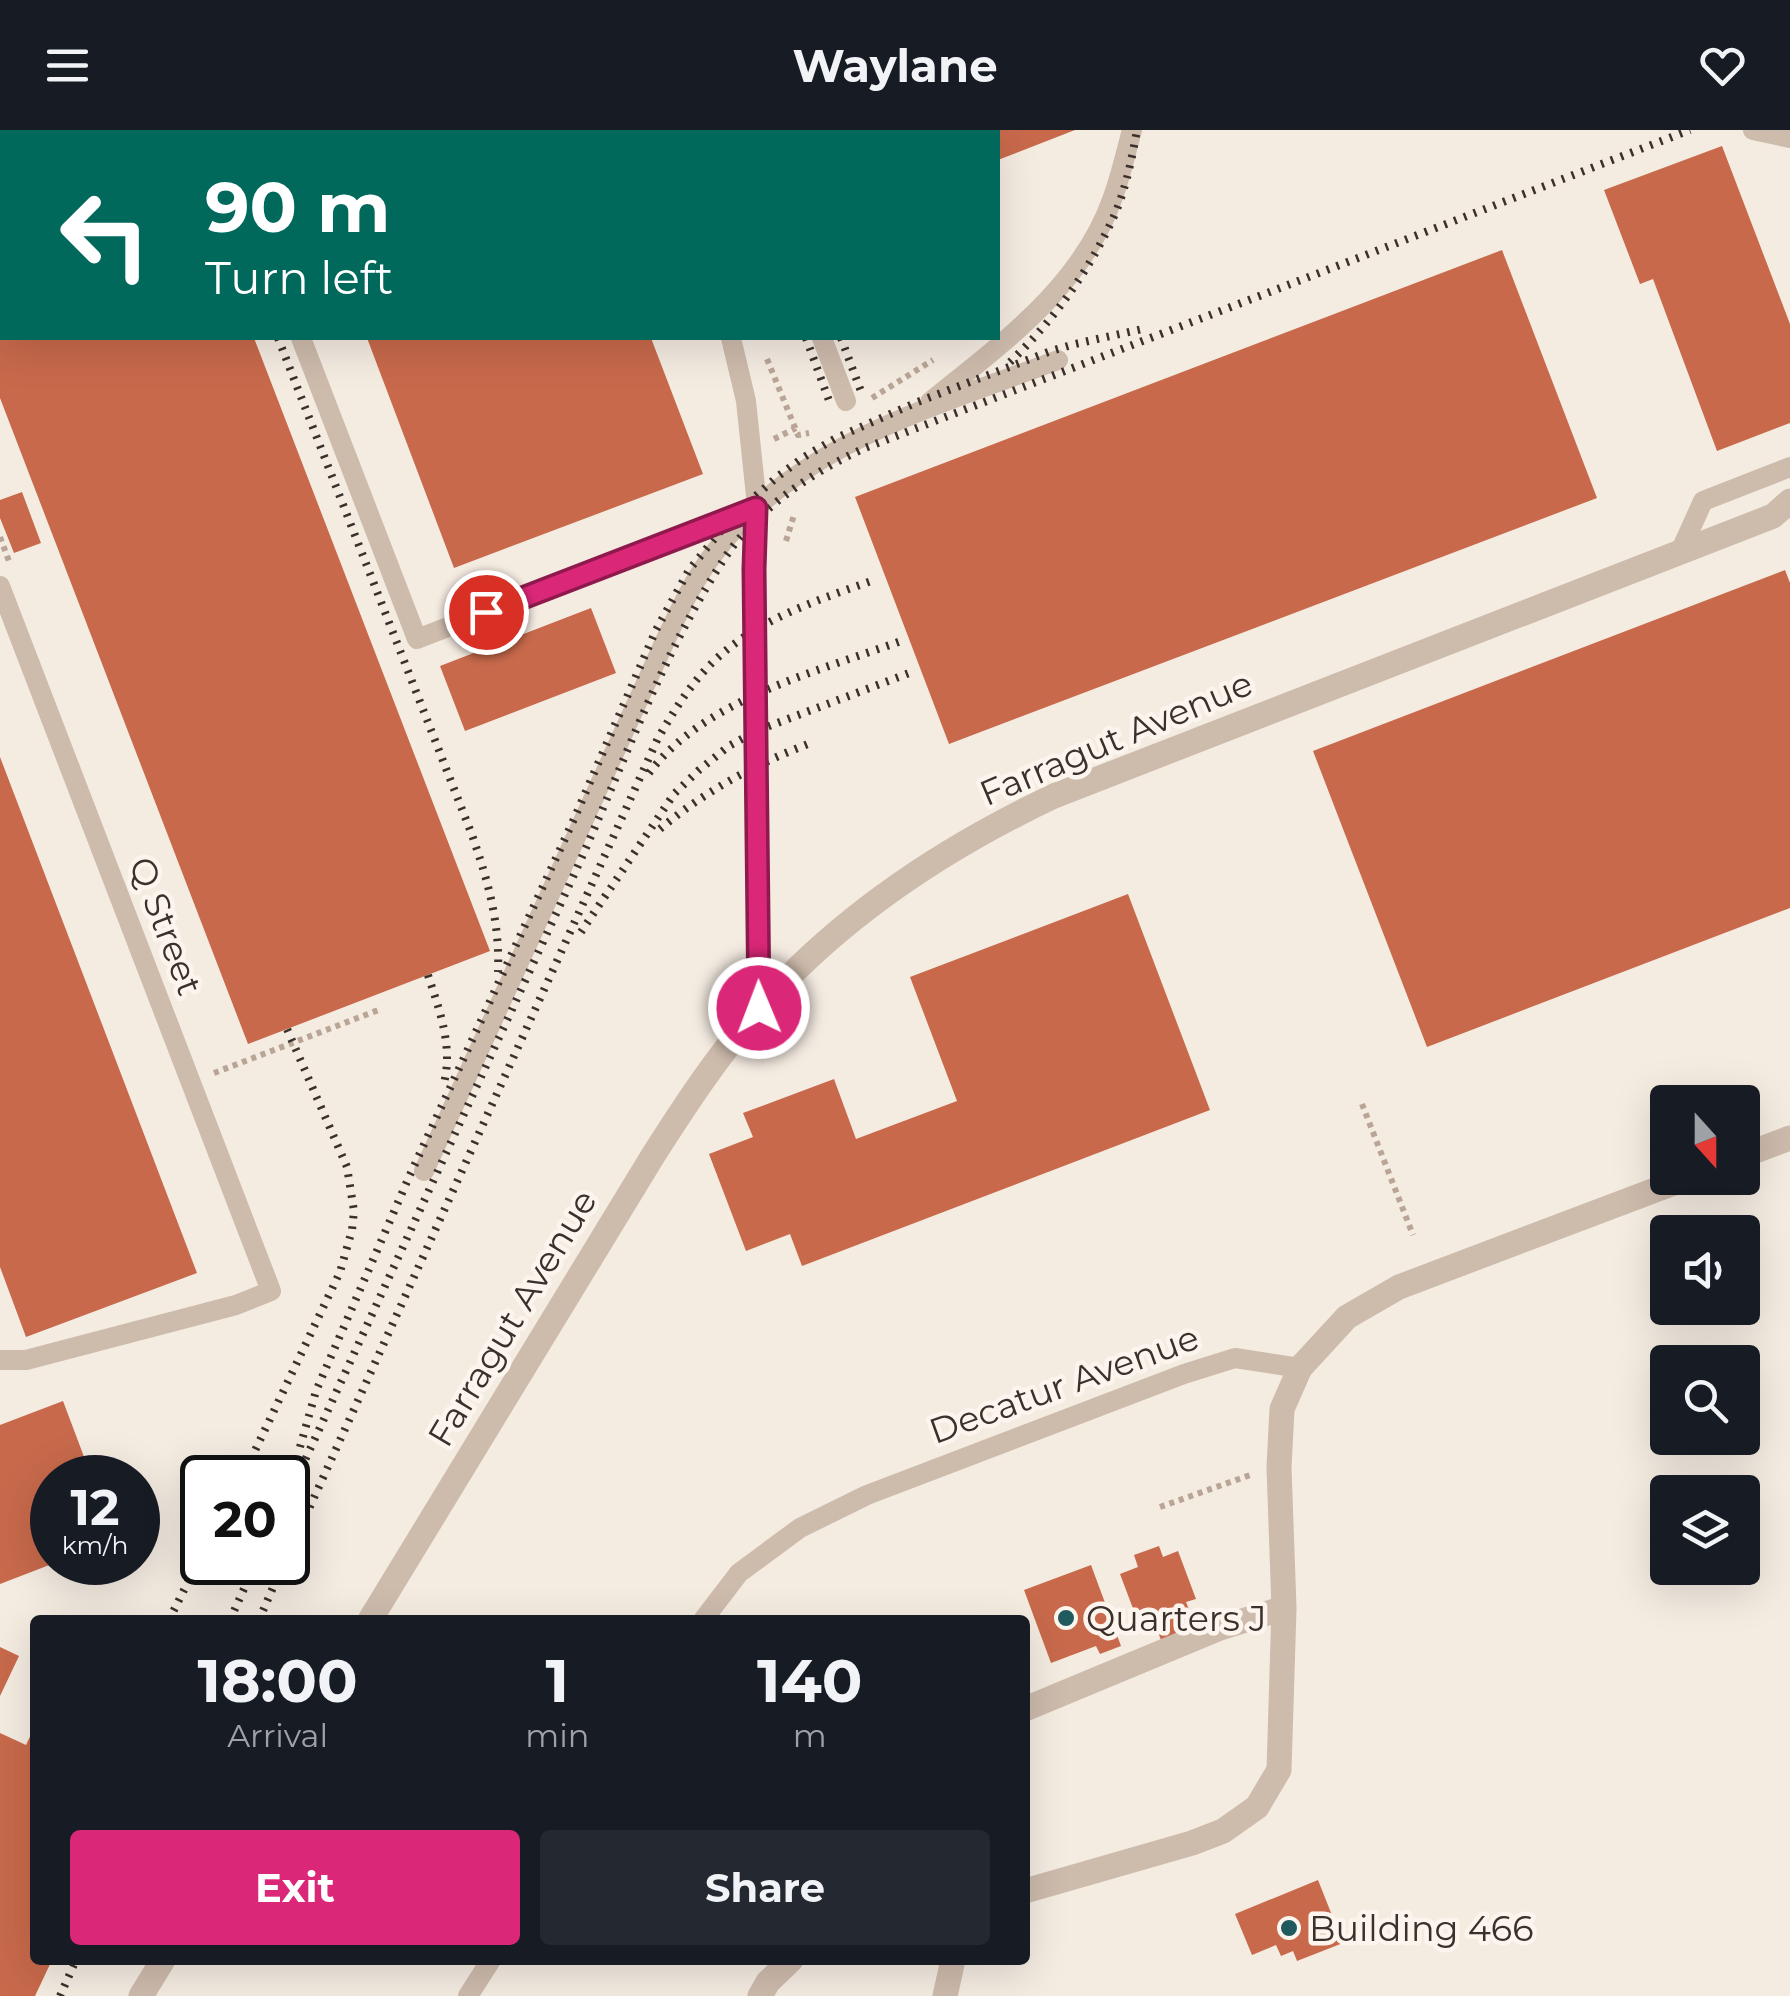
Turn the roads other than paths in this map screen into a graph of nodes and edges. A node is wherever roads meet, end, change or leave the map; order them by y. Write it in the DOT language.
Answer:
graph roads {
  1 [pos="1132,130"];
  2 [pos="1753,130"];
  3 [pos="1790,138"];
  4 [pos="302,340"];
  5 [pos="731,340"];
  6 [pos="823,340"];
  7 [pos="1058,360"];
  8 [pos="846,401"];
  9 [pos="917,413"];
  10 [pos="1790,467"];
  11 [pos="756,508"];
  12 [pos="1784,511"];
  13 [pos="1680,552"];
  14 [pos="0,586"];
  15 [pos="759,1008"];
  16 [pos="1790,1138"];
  17 [pos="1760,1149"];
  18 [pos="424,1171"];
  19 [pos="1650,1192"];
  20 [pos="0,1360"];
  21 [pos="1300,1368"];
  22 [pos="1284,1608"];
  23 [pos="373,1615"];
  24 [pos="707,1615"];
  25 [pos="1030,1707"];
  26 [pos="1030,1889"];
  27 [pos="160,1965"];
  28 [pos="488,1965"];
  29 [pos="786,1965"];
  30 [pos="953,1965"];
  31 [pos="141,1996"];
  32 [pos="468,1996"];
  33 [pos="760,1996"];
  34 [pos="944,1996"];
  1 -- 9 [label="lane"];
  2 -- 3 [label="lane"];
  4 -- 11 [label="lane"];
  5 -- 11 [label="lane"];
  6 -- 8 [label="lane"];
  7 -- 9 [label="lane"];
  9 -- 11 [label="lane"];
  10 -- 13 [label="lane"];
  11 -- 15 [label="lane"];
  11 -- 18 [label="lane"];
  12 -- 13 [label="street, Farragut Avenue"];
  13 -- 15 [label="street, Farragut Avenue"];
  14 -- 20 [label="lane, Q Street"];
  15 -- 23 [label="street, Farragut Avenue"];
  16 -- 17 [label="street"];
  19 -- 21 [label="street"];
  21 -- 22 [label="street"];
  21 -- 24 [label="lane, Decatur Avenue"];
  22 -- 25 [label="street"];
  22 -- 26 [label="street"];
  27 -- 31 [label="street"];
  28 -- 32 [label="lane"];
  29 -- 33 [label="street"];
  30 -- 34 [label="street"];
}
